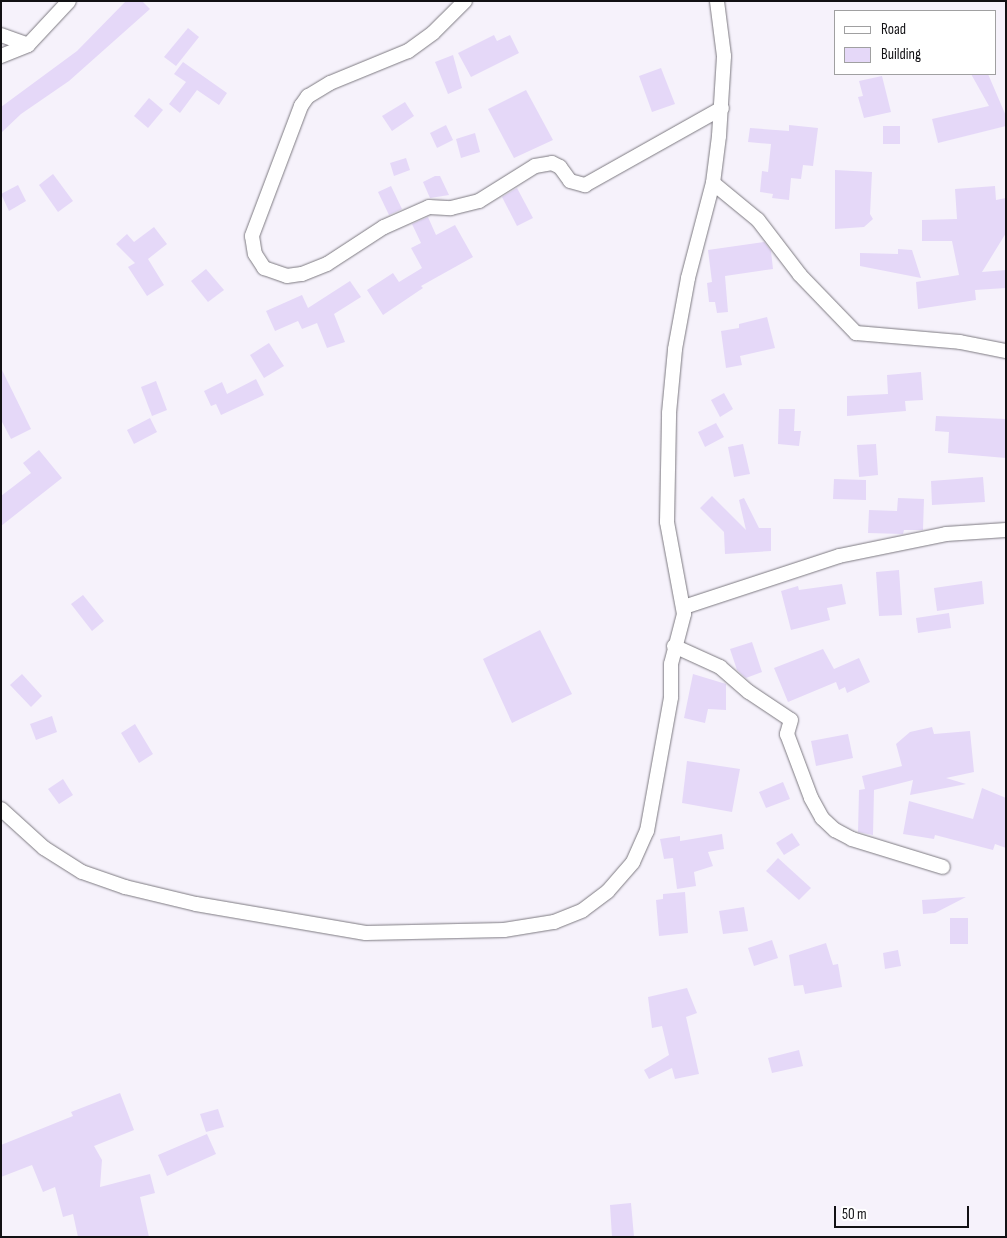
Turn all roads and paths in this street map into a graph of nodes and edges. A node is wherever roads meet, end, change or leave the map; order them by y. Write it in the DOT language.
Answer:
graph roads {
  1 [pos="69,1"];
  2 [pos="465,1"];
  3 [pos="717,1"];
  4 [pos="1,35"];
  5 [pos="28,44"];
  6 [pos="1,56"];
  7 [pos="722,108"];
  8 [pos="713,183"];
  9 [pos="1006,351"];
  10 [pos="1006,530"];
  11 [pos="684,607"];
  12 [pos="674,646"];
  13 [pos="1,809"];
  14 [pos="943,867"];
  1 -- 5 [label="street"];
  2 -- 7 [label="street"];
  3 -- 7 [label="street"];
  4 -- 5 [label="street"];
  5 -- 6 [label="street"];
  7 -- 8 [label="street"];
  8 -- 9 [label="street"];
  8 -- 11 [label="street"];
  10 -- 11 [label="street"];
  11 -- 12 [label="street"];
  12 -- 13 [label="street"];
  12 -- 14 [label="street"];
}
